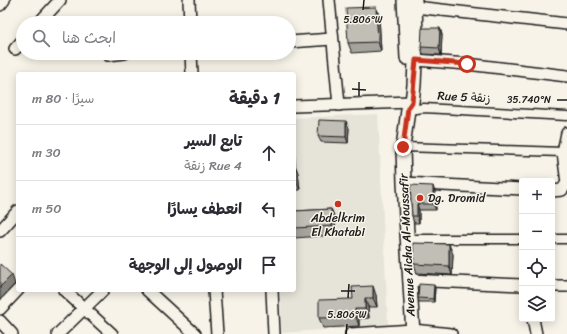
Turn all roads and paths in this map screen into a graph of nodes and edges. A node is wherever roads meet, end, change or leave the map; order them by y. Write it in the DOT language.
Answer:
graph roads {
  1 [pos="4,0"];
  2 [pos="60,0"];
  3 [pos="189,0"];
  4 [pos="329,0"];
  5 [pos="411,2"];
  6 [pos="0,5"];
  7 [pos="45,16"];
  8 [pos="190,16"];
  9 [pos="567,24"];
  10 [pos="332,39"];
  11 [pos="296,42"];
  12 [pos="191,60"];
  13 [pos="416,60"];
  14 [pos="192,72"];
  15 [pos="567,76"];
  16 [pos="339,105"];
  17 [pos="296,106"];
  18 [pos="409,106"];
  19 [pos="567,116"];
  20 [pos="567,133"];
  21 [pos="403,147"];
  22 [pos="564,152"];
  23 [pos="404,183"];
  24 [pos="519,189"];
  25 [pos="555,191"];
  26 [pos="16,213"];
  27 [pos="0,230"];
  28 [pos="567,238"];
  29 [pos="407,239"];
  30 [pos="519,239"];
  31 [pos="555,239"];
  32 [pos="409,280"];
  33 [pos="519,285"];
  34 [pos="555,286"];
  35 [pos="567,286"];
  36 [pos="16,292"];
  37 [pos="66,292"];
  38 [pos="101,292"];
  39 [pos="149,292"];
  40 [pos="214,292"];
  41 [pos="272,292"];
  42 [pos="84,308"];
  43 [pos="0,309"];
  44 [pos="0,321"];
  45 [pos="534,322"];
  46 [pos="413,332"];
  47 [pos="12,334"];
  48 [pos="58,334"];
  49 [pos="112,334"];
  50 [pos="195,334"];
  51 [pos="217,334"];
  52 [pos="274,334"];
  53 [pos="351,334"];
  54 [pos="451,334"];
  55 [pos="536,334"];
  1 -- 6 [label="street"];
  2 -- 7 [label="street"];
  3 -- 8 [label="street"];
  4 -- 10 [label="street"];
  5 -- 9 [label="street"];
  5 -- 13 [label="street, Avenue Aicha Al-Moussafir"];
  5 -- 18 [label="street, Avenue Aicha Al-Moussafir"];
  10 -- 11 [label="street"];
  10 -- 16 [label="street"];
  12 -- 14 [label="street"];
  13 -- 15 [label="street"];
  13 -- 18 [label="street, Avenue Aicha Al-Moussafir"];
  16 -- 17 [label="street"];
  16 -- 18 [label="street"];
  18 -- 19 [label="street, Rue 5 زنقة"];
  18 -- 21 [label="street, Avenue Aicha Al-Moussafir"];
  20 -- 22 [label="street"];
  21 -- 22 [label="street"];
  21 -- 23 [label="street, Avenue Aicha Al-Moussafir"];
  22 -- 25 [label="street"];
  23 -- 24 [label="street"];
  23 -- 29 [label="street, Avenue Aicha Al-Moussafir"];
  26 -- 27 [label="street"];
  28 -- 31 [label="street"];
  29 -- 30 [label="street"];
  29 -- 32 [label="street, Avenue Aicha Al-Moussafir"];
  32 -- 33 [label="street"];
  32 -- 46 [label="street, Avenue Aicha Al-Moussafir"];
  34 -- 35 [label="street"];
  36 -- 43 [label="street"];
  37 -- 42 [label="street"];
  38 -- 42 [label="street"];
  39 -- 50 [label="street"];
  40 -- 51 [label="street"];
  41 -- 52 [label="street"];
  42 -- 48 [label="street"];
  42 -- 49 [label="street"];
  44 -- 47 [label="street"];
  45 -- 55 [label="street"];
  46 -- 53 [label="street"];
  46 -- 54 [label="street"];
}
